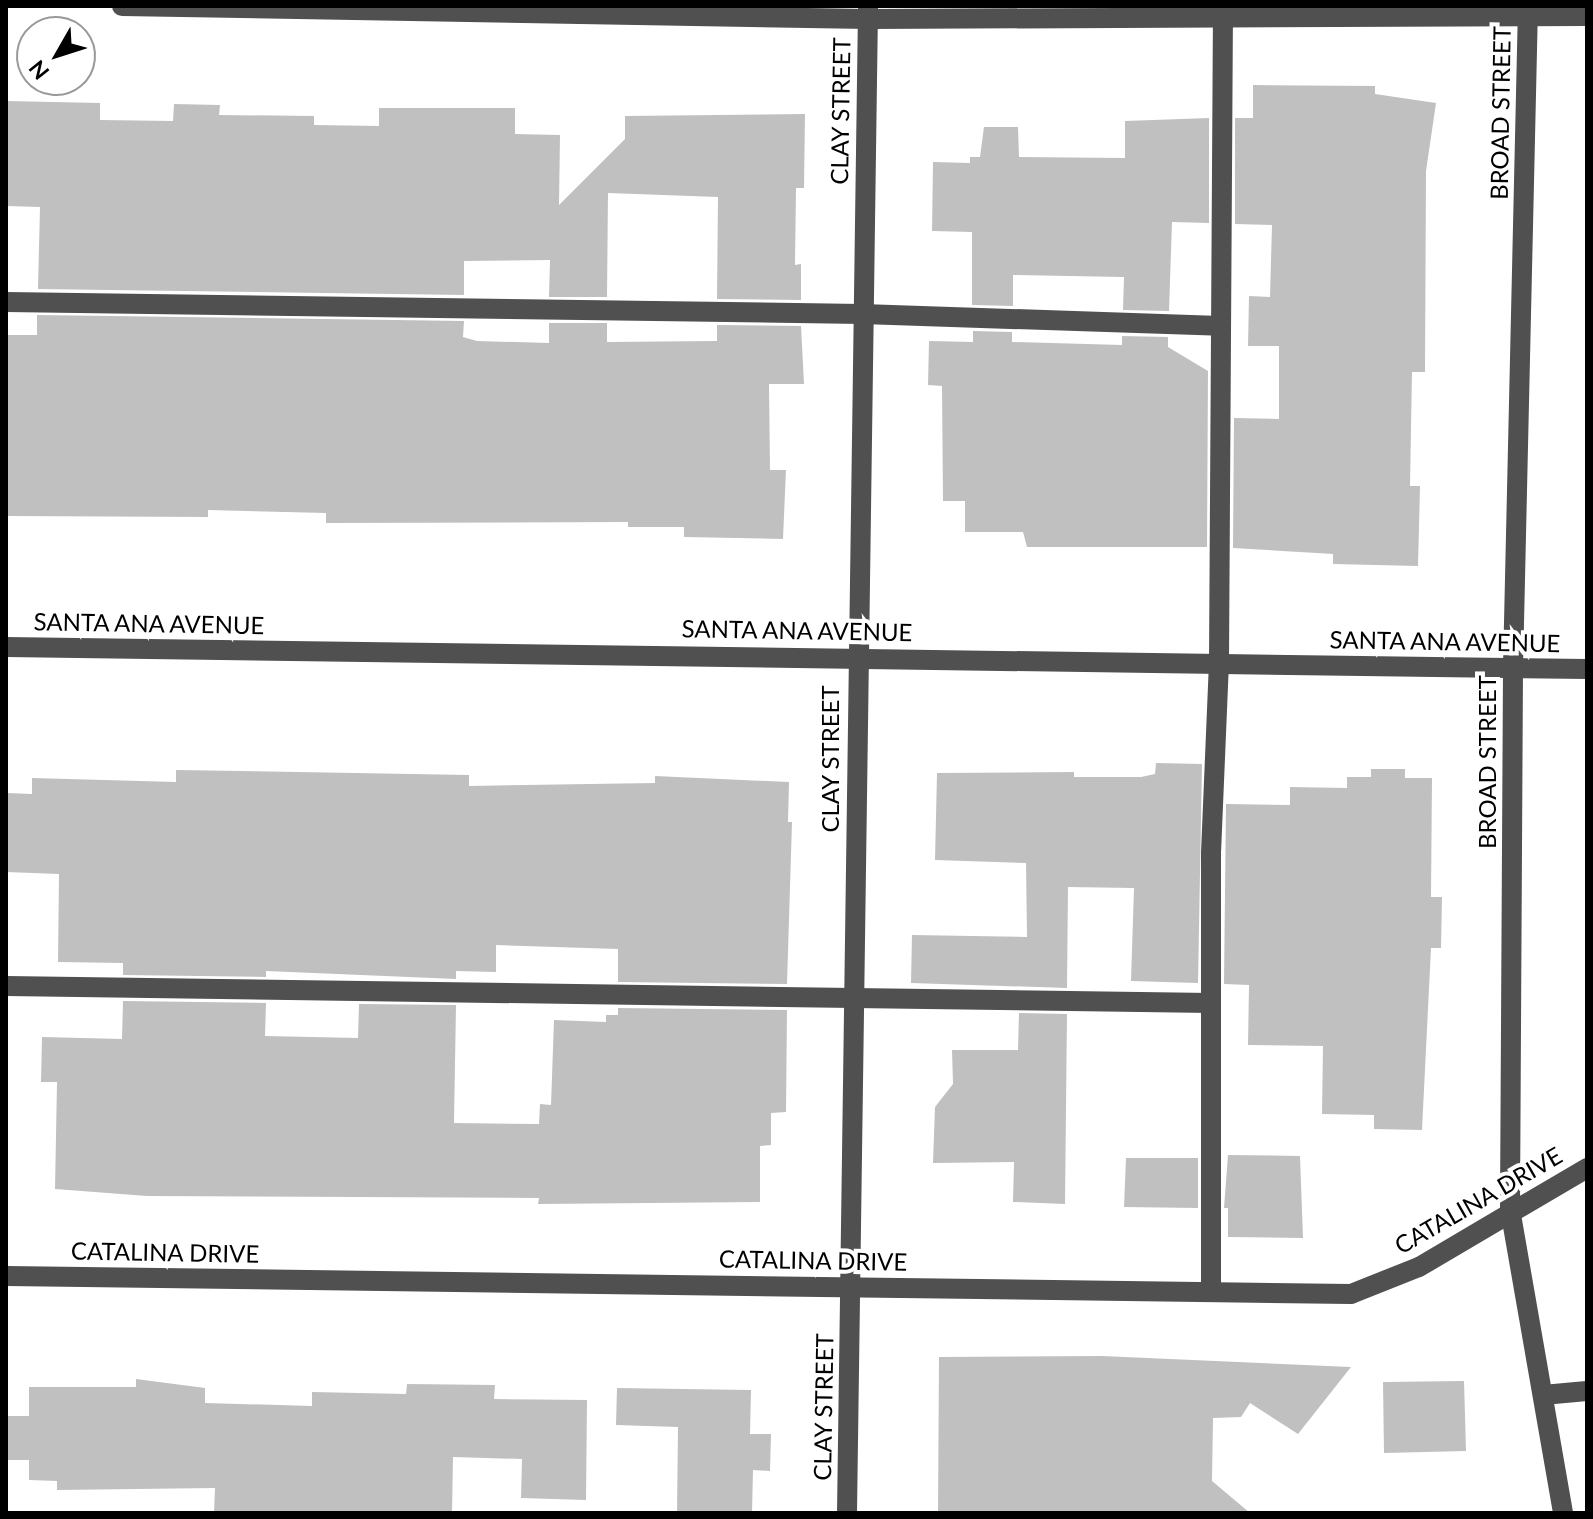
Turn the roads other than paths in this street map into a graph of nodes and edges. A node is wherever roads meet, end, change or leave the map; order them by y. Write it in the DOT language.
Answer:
graph roads {
  1 [pos="122,6"];
  2 [pos="1528,10"];
  3 [pos="1223,12"];
  4 [pos="868,13"];
  5 [pos="1587,16"];
  6 [pos="6,302"];
  7 [pos="862,314"];
  8 [pos="1220,326"];
  9 [pos="6,647"];
  10 [pos="857,657"];
  11 [pos="1219,662"];
  12 [pos="1513,669"];
  13 [pos="1587,669"];
  14 [pos="6,986"];
  15 [pos="855,996"];
  16 [pos="1211,1003"];
  17 [pos="1587,1168"];
  18 [pos="1510,1209"];
  19 [pos="6,1276"];
  20 [pos="852,1286"];
  21 [pos="1211,1292"];
  22 [pos="1587,1391"];
  23 [pos="1543,1395"];
  24 [pos="847,1513"];
  25 [pos="1563,1513"];
  1 -- 4 [label="street"];
  2 -- 3 [label="street"];
  2 -- 5 [label="street"];
  2 -- 12 [label="street, BROAD STREET"];
  3 -- 4 [label="street"];
  3 -- 8 [label="street"];
  4 -- 7 [label="street, CLAY STREET"];
  6 -- 7 [label="street"];
  7 -- 8 [label="street"];
  7 -- 10 [label="street, CLAY STREET"];
  8 -- 11 [label="street"];
  9 -- 10 [label="street, SANTA ANA AVENUE"];
  10 -- 11 [label="street, SANTA ANA AVENUE"];
  10 -- 15 [label="street, CLAY STREET"];
  11 -- 12 [label="street, SANTA ANA AVENUE"];
  11 -- 16 [label="street"];
  12 -- 13 [label="street, SANTA ANA AVENUE"];
  12 -- 18 [label="street, BROAD STREET"];
  14 -- 15 [label="street"];
  15 -- 16 [label="street"];
  15 -- 20 [label="street, CLAY STREET"];
  16 -- 21 [label="street"];
  17 -- 18 [label="street, CATALINA DRIVE"];
  18 -- 21 [label="street, CATALINA DRIVE"];
  18 -- 23 [label="street, BROAD STREET"];
  19 -- 20 [label="street, CATALINA DRIVE"];
  20 -- 21 [label="street, CATALINA DRIVE"];
  20 -- 24 [label="street, CLAY STREET"];
  22 -- 23 [label="street"];
  23 -- 25 [label="street, BROAD STREET"];
}
